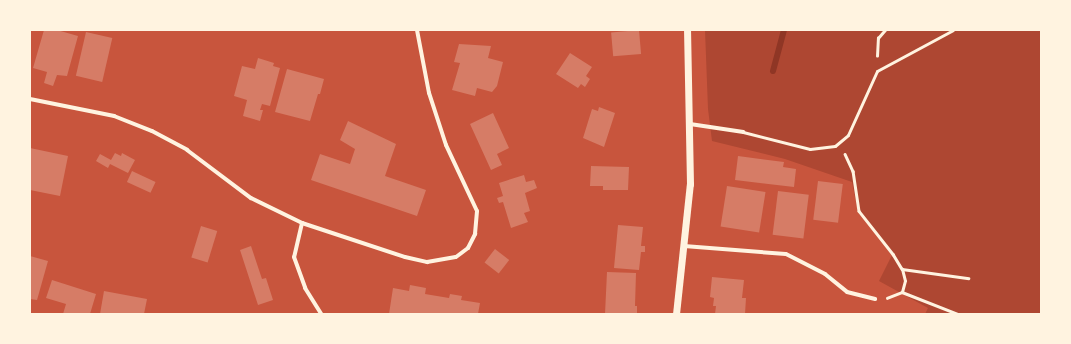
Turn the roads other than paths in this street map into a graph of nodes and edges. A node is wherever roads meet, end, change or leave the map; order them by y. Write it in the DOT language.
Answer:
graph roads {
  1 [pos="417,30"];
  2 [pos="687,30"];
  3 [pos="953,30"];
  4 [pos="30,99"];
  5 [pos="690,124"];
  6 [pos="743,132"];
  7 [pos="302,223"];
  8 [pos="684,246"];
  9 [pos="875,299"];
  10 [pos="321,314"];
  11 [pos="676,314"];
  1 -- 7 [label="street"];
  2 -- 5 [label="street"];
  3 -- 6 [label="lane"];
  4 -- 7 [label="street"];
  5 -- 6 [label="street"];
  5 -- 8 [label="street"];
  7 -- 10 [label="street"];
  8 -- 9 [label="street"];
  8 -- 11 [label="street"];
}
